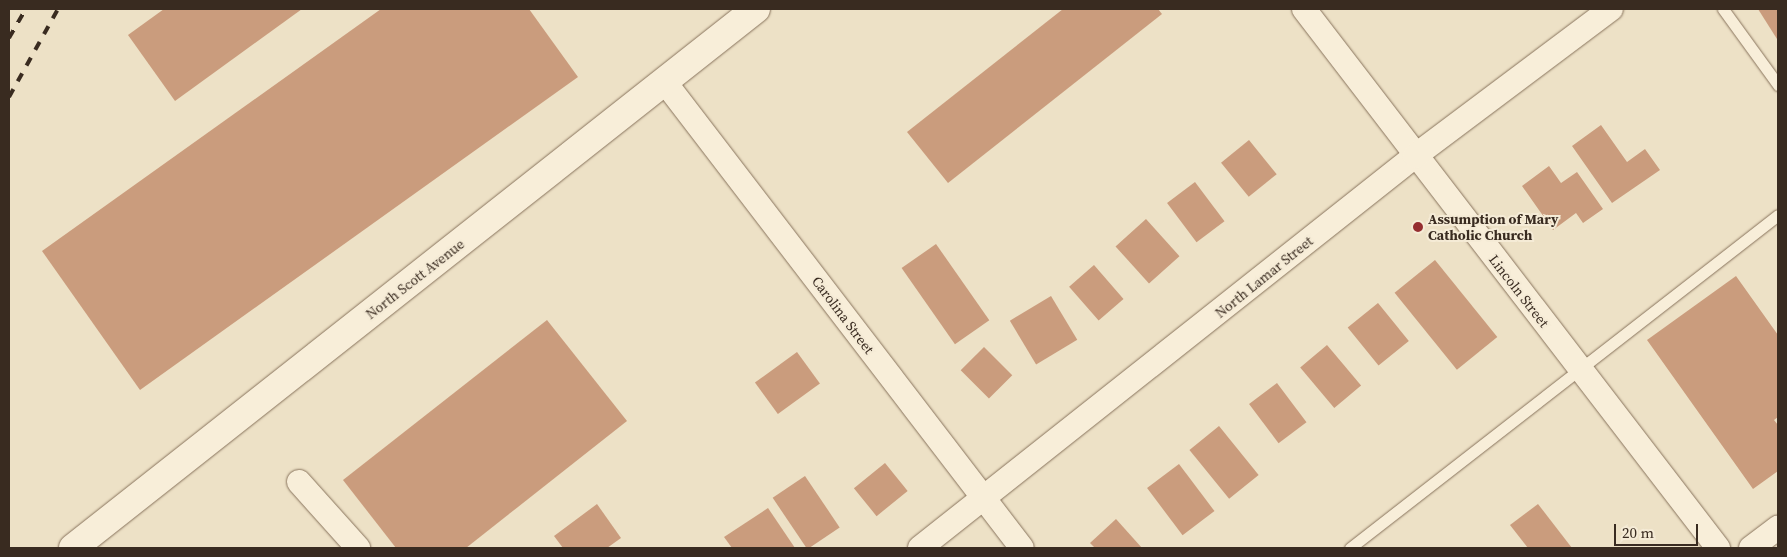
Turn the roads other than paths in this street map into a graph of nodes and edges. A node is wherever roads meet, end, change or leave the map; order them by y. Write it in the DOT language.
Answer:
graph roads {
  1 [pos="756,9"];
  2 [pos="1304,9"];
  3 [pos="1611,9"];
  4 [pos="1723,9"];
  5 [pos="664,81"];
  6 [pos="1778,85"];
  7 [pos="1415,156"];
  8 [pos="1778,215"];
  9 [pos="1579,368"];
  10 [pos="299,482"];
  11 [pos="985,499"];
  12 [pos="1778,528"];
  13 [pos="73,548"];
  14 [pos="358,548"];
  15 [pos="920,548"];
  16 [pos="1022,548"];
  17 [pos="1350,548"];
  18 [pos="1718,548"];
  19 [pos="1751,548"];
  1 -- 5 [label="main road, North Scott Avenue"];
  2 -- 7 [label="street, Lincoln Street"];
  3 -- 7 [label="street, North Lamar Street"];
  4 -- 6 [label="lane"];
  5 -- 11 [label="street, Carolina Street"];
  5 -- 13 [label="main road, North Scott Avenue"];
  7 -- 9 [label="street, Lincoln Street"];
  7 -- 11 [label="street, North Lamar Street"];
  8 -- 9 [label="lane"];
  9 -- 17 [label="lane"];
  9 -- 18 [label="street, Lincoln Street"];
  10 -- 14 [label="street"];
  11 -- 15 [label="street, North Lamar Street"];
  11 -- 16 [label="street, Carolina Street"];
  12 -- 19 [label="street"];
}
